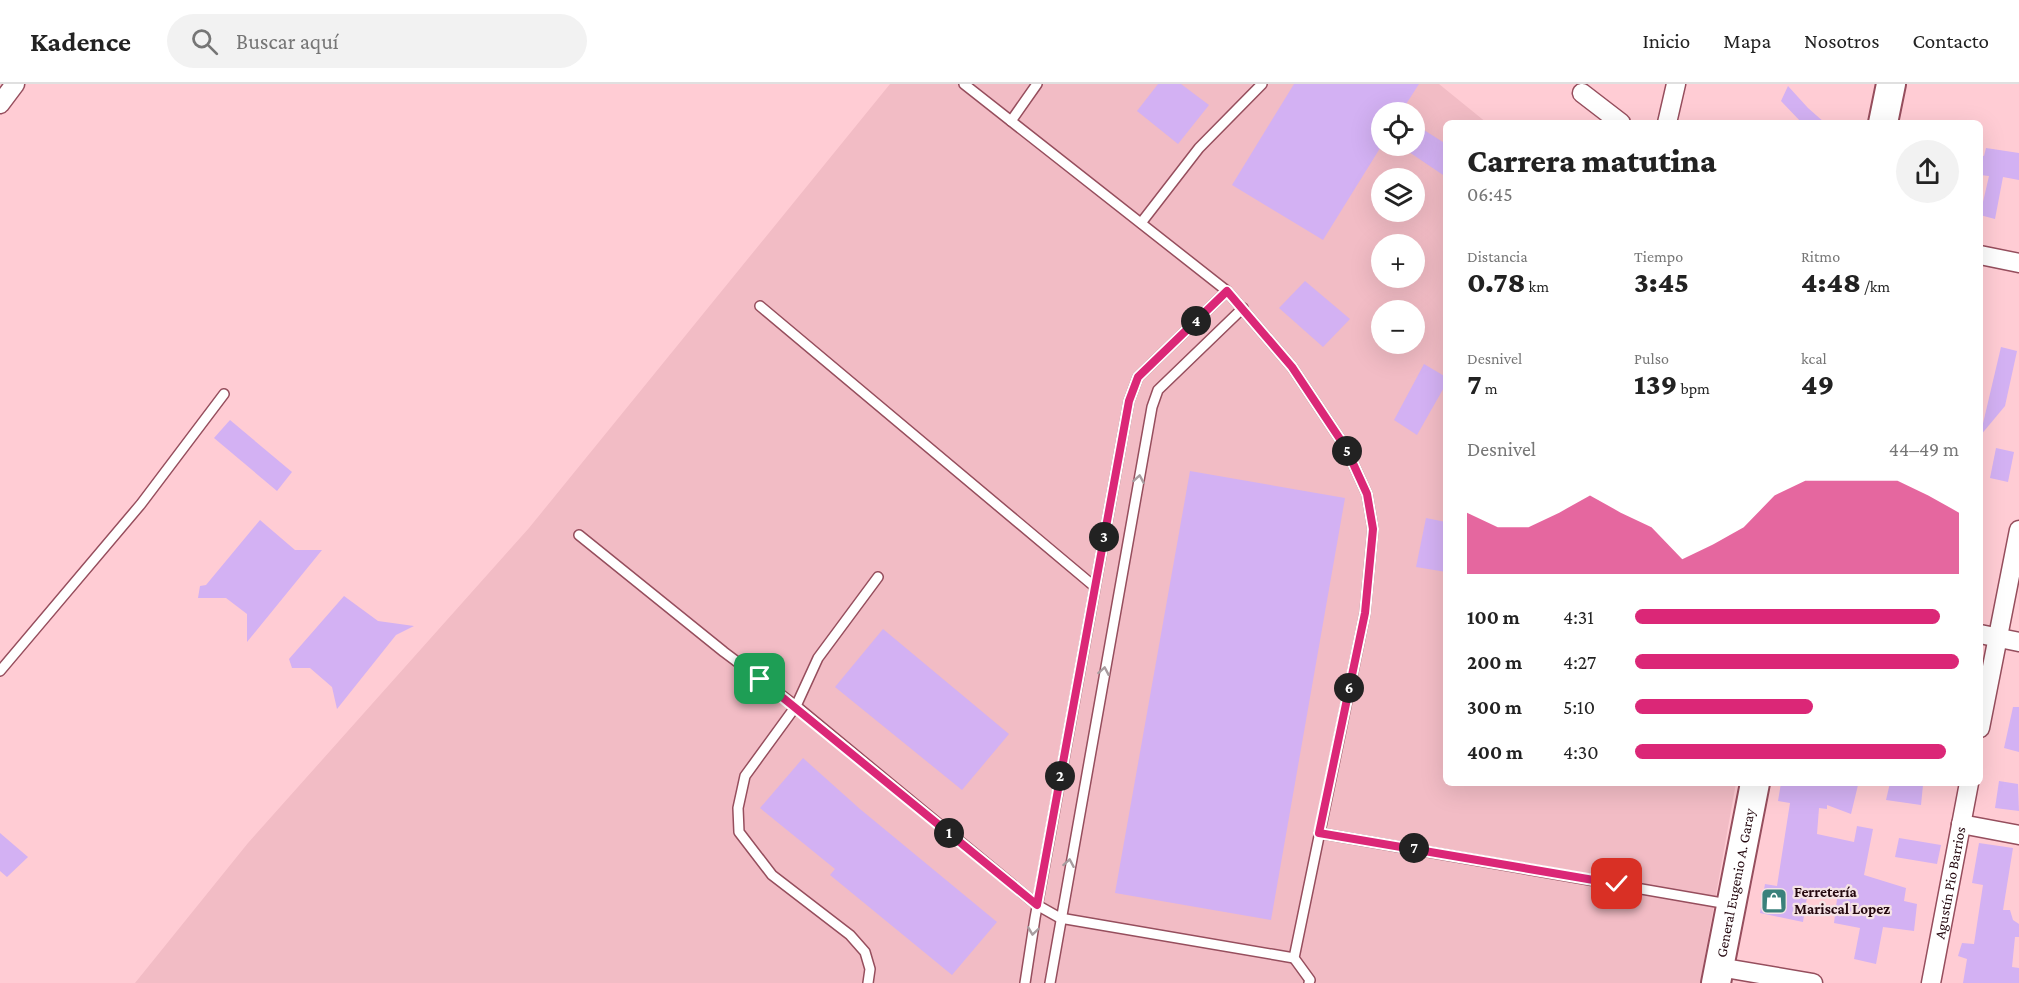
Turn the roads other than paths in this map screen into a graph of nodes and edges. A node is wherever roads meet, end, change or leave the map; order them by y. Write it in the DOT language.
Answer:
graph roads {
  1 [pos="15,84"];
  2 [pos="964,84"];
  3 [pos="1037,84"];
  4 [pos="1262,84"];
  5 [pos="1676,84"];
  6 [pos="1891,84"];
  7 [pos="1582,93"];
  8 [pos="0,104"];
  9 [pos="1617,120"];
  10 [pos="1668,120"];
  11 [pos="1884,120"];
  12 [pos="1011,121"];
  13 [pos="1141,223"];
  14 [pos="1983,256"];
  15 [pos="2019,263"];
  16 [pos="1227,291"];
  17 [pos="760,306"];
  18 [pos="1243,308"];
  19 [pos="224,394"];
  20 [pos="2019,530"];
  21 [pos="579,535"];
  22 [pos="878,578"];
  23 [pos="1095,587"];
  24 [pos="1989,636"];
  25 [pos="2019,642"];
  26 [pos="0,671"];
  27 [pos="1983,697"];
  28 [pos="796,706"];
  29 [pos="1754,786"];
  30 [pos="1968,786"];
  31 [pos="1961,824"];
  32 [pos="1319,833"];
  33 [pos="2019,835"];
  34 [pos="1037,905"];
  35 [pos="1731,905"];
  36 [pos="1060,918"];
  37 [pos="1294,958"];
  38 [pos="1718,975"];
  39 [pos="868,983"];
  40 [pos="1025,983"];
  41 [pos="1050,983"];
  42 [pos="1309,983"];
  43 [pos="1813,983"];
  44 [pos="1931,983"];
  1 -- 8 [label="street"];
  2 -- 12 [label="lane"];
  3 -- 12 [label="lane"];
  4 -- 13 [label="lane"];
  5 -- 10 [label="street"];
  6 -- 11 [label="main road"];
  7 -- 9 [label="street"];
  12 -- 13 [label="lane"];
  13 -- 16 [label="lane"];
  14 -- 15 [label="street"];
  16 -- 18 [label="lane"];
  16 -- 23 [label="lane"];
  17 -- 23 [label="lane"];
  18 -- 32 [label="lane"];
  36 -- 18 [label="lane, one-way"];
  19 -- 26 [label="lane"];
  20 -- 24 [label="street"];
  21 -- 28 [label="lane"];
  22 -- 28 [label="lane"];
  23 -- 34 [label="lane"];
  24 -- 25 [label="street"];
  24 -- 27 [label="street"];
  28 -- 34 [label="lane"];
  28 -- 39 [label="lane"];
  29 -- 35 [label="main road, General Eugenio A. Garay"];
  30 -- 31 [label="street, Agustín Pio Barrios"];
  31 -- 33 [label="street"];
  31 -- 44 [label="street, Agustín Pio Barrios"];
  32 -- 35 [label="lane"];
  32 -- 37 [label="lane"];
  34 -- 36 [label="lane"];
  34 -- 40 [label="lane, one-way"];
  35 -- 38 [label="main road, General Eugenio A. Garay"];
  36 -- 37 [label="lane"];
  36 -- 41 [label="lane"];
  37 -- 42 [label="lane"];
  38 -- 43 [label="street"];
}
